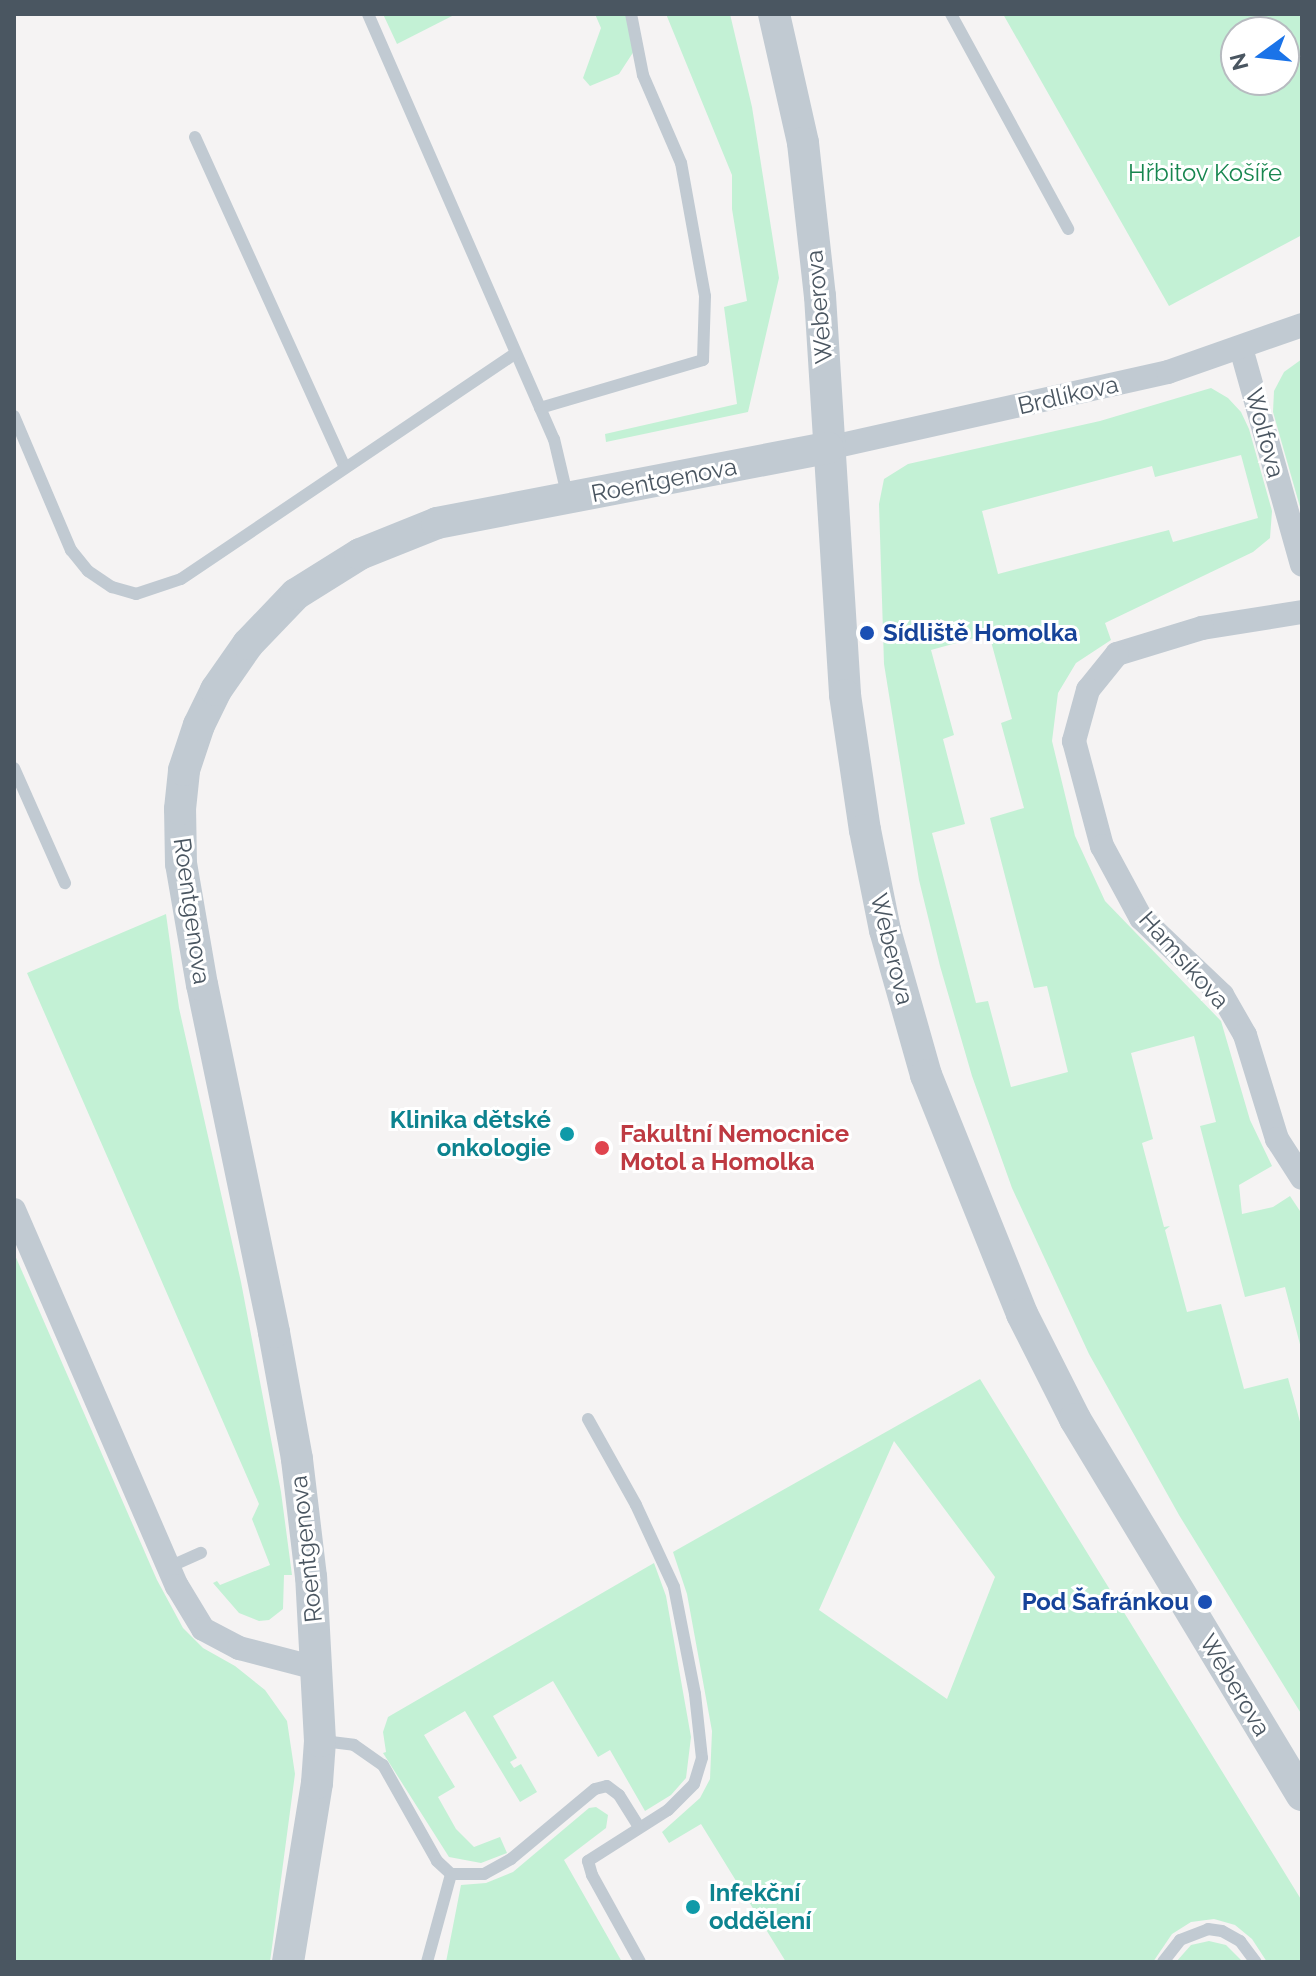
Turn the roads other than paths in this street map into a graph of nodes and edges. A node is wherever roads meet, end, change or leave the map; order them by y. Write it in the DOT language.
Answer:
graph roads {
  1 [pos="368,14"];
  2 [pos="631,14"];
  3 [pos="774,14"];
  4 [pos="951,14"];
  5 [pos="195,137"];
  6 [pos="1068,229"];
  7 [pos="1302,325"];
  8 [pos="1241,348"];
  9 [pos="515,354"];
  10 [pos="540,408"];
  11 [pos="14,416"];
  12 [pos="828,448"];
  13 [pos="345,468"];
  14 [pos="568,498"];
  15 [pos="1302,565"];
  16 [pos="1302,612"];
  17 [pos="14,768"];
  18 [pos="65,883"];
  19 [pos="1302,1178"];
  20 [pos="14,1210"];
  21 [pos="588,1419"];
  22 [pos="201,1553"];
  23 [pos="169,1567"];
  24 [pos="316,1668"];
  25 [pos="320,1741"];
  26 [pos="1302,1795"];
  27 [pos="638,1826"];
  28 [pos="451,1874"];
  29 [pos="288,1962"];
  30 [pos="427,1962"];
  31 [pos="640,1962"];
  32 [pos="1163,1962"];
  33 [pos="1256,1962"];
  1 -- 9 [label="lane"];
  2 -- 10 [label="lane"];
  3 -- 12 [label="street, Weberova"];
  4 -- 6 [label="lane"];
  5 -- 13 [label="lane"];
  7 -- 8 [label="street, Brdlíkova"];
  8 -- 12 [label="street, Brdlíkova"];
  8 -- 15 [label="street, Wolfova"];
  9 -- 10 [label="lane"];
  9 -- 13 [label="lane"];
  10 -- 14 [label="lane"];
  11 -- 13 [label="lane"];
  12 -- 14 [label="street, Roentgenova"];
  12 -- 26 [label="street, Weberova"];
  14 -- 24 [label="street, Roentgenova"];
  16 -- 19 [label="street, Hamsíkova"];
  17 -- 18 [label="lane"];
  20 -- 23 [label="street"];
  21 -- 27 [label="lane"];
  22 -- 23 [label="lane"];
  23 -- 24 [label="street"];
  24 -- 25 [label="street, Roentgenova"];
  25 -- 28 [label="lane"];
  25 -- 29 [label="street, Roentgenova"];
  27 -- 28 [label="lane"];
  27 -- 31 [label="lane"];
  28 -- 30 [label="lane"];
  32 -- 33 [label="lane"];
}
